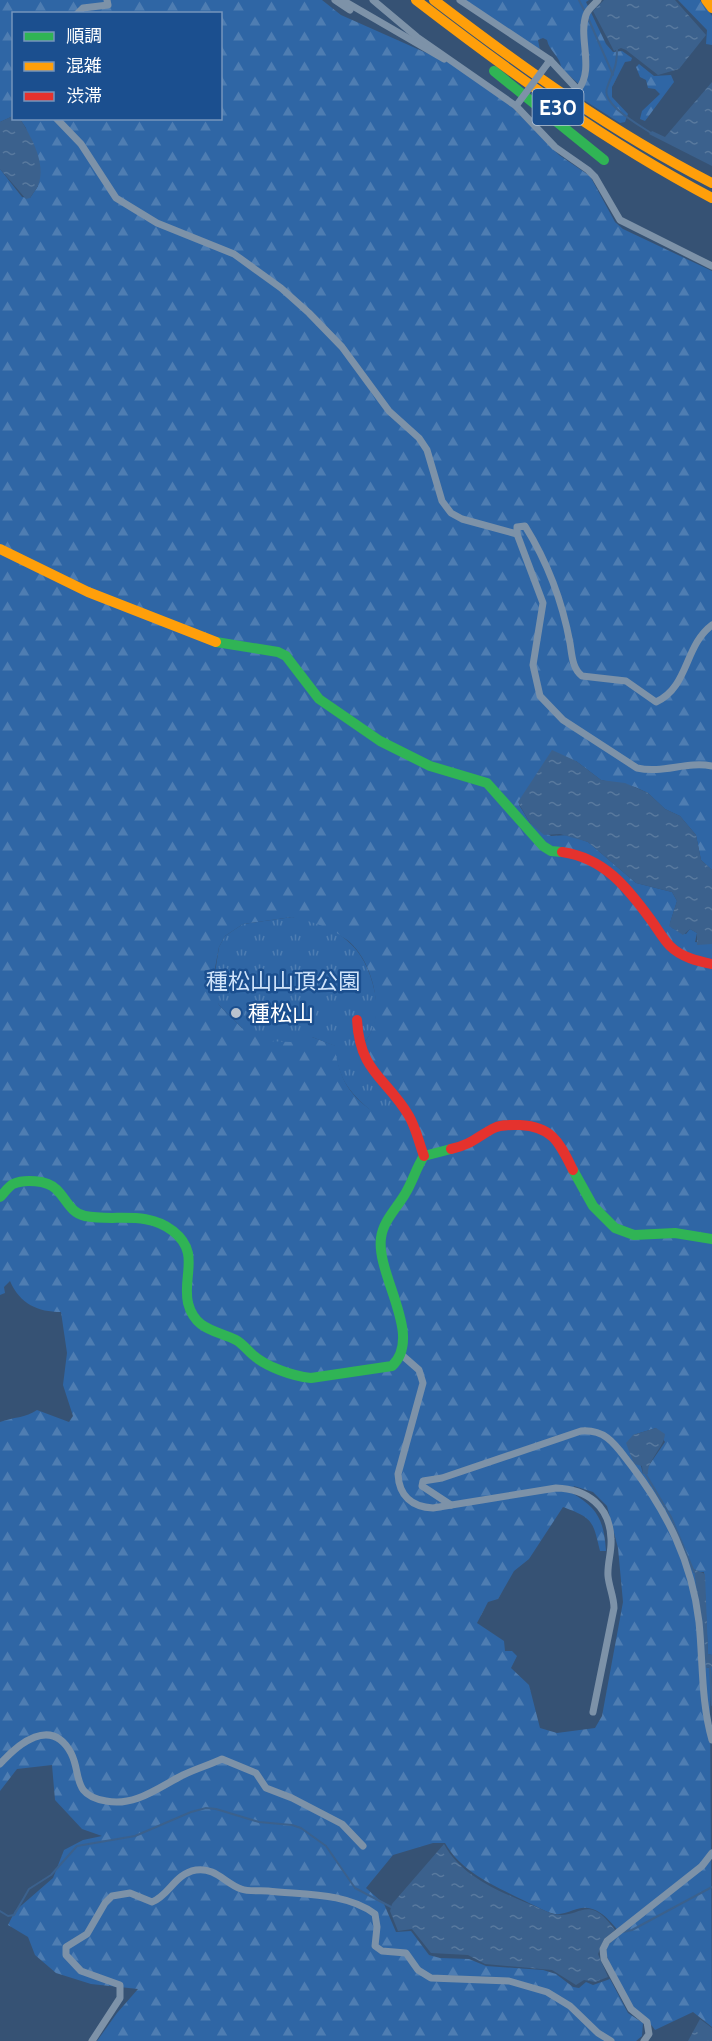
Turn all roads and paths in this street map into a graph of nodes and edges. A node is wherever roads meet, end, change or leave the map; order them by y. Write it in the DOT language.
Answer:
graph roads {
  1 [pos="107,0"];
  2 [pos="373,0"];
  3 [pos="416,0"];
  4 [pos="434,0"];
  5 [pos="460,0"];
  6 [pos="598,0"];
  7 [pos="706,0"];
  8 [pos="338,2"];
  9 [pos="712,8"];
  10 [pos="350,10"];
  11 [pos="78,12"];
  12 [pos="460,34"];
  13 [pos="453,60"];
  14 [pos="549,62"];
  15 [pos="516,106"];
  16 [pos="58,120"];
  17 [pos="604,160"];
  18 [pos="711,182"];
  19 [pos="712,198"];
  20 [pos="712,266"];
  21 [pos="517,534"];
  22 [pos="0,549"];
  23 [pos="712,625"];
  24 [pos="712,766"];
  25 [pos="712,964"];
  26 [pos="357,1020"];
  27 [pos="424,1155"];
  28 [pos="0,1197"];
  29 [pos="712,1239"];
  30 [pos="403,1356"];
  31 [pos="451,1504"];
  32 [pos="593,1712"];
  33 [pos="712,1740"];
  34 [pos="0,1764"];
  35 [pos="363,1846"];
  36 [pos="712,1853"];
  37 [pos="599,2037"];
  38 [pos="92,2041"];
  39 [pos="611,2041"];
  40 [pos="644,2041"];
  1 -- 11 [label="street"];
  2 -- 13 [label="street"];
  3 -- 12 [label="main road, E30"];
  4 -- 18 [label="main road, E30"];
  5 -- 14 [label="street"];
  6 -- 14 [label="street"];
  7 -- 9 [label="main road"];
  8 -- 10 [label="street"];
  8 -- 13 [label="street"];
  12 -- 17 [label="main road"];
  12 -- 19 [label="main road, E30"];
  13 -- 15 [label="street"];
  14 -- 15 [label="street, bridge"];
  15 -- 20 [label="street"];
  16 -- 21 [label="street"];
  21 -- 23 [label="street"];
  21 -- 24 [label="street"];
  22 -- 25 [label="main road"];
  26 -- 27 [label="main road"];
  27 -- 29 [label="main road"];
  27 -- 30 [label="main road"];
  28 -- 30 [label="main road"];
  30 -- 31 [label="street"];
  31 -- 32 [label="street"];
  31 -- 33 [label="street"];
  34 -- 35 [label="street"];
  36 -- 40 [label="street"];
  37 -- 38 [label="street"];
  37 -- 39 [label="street"];
}
